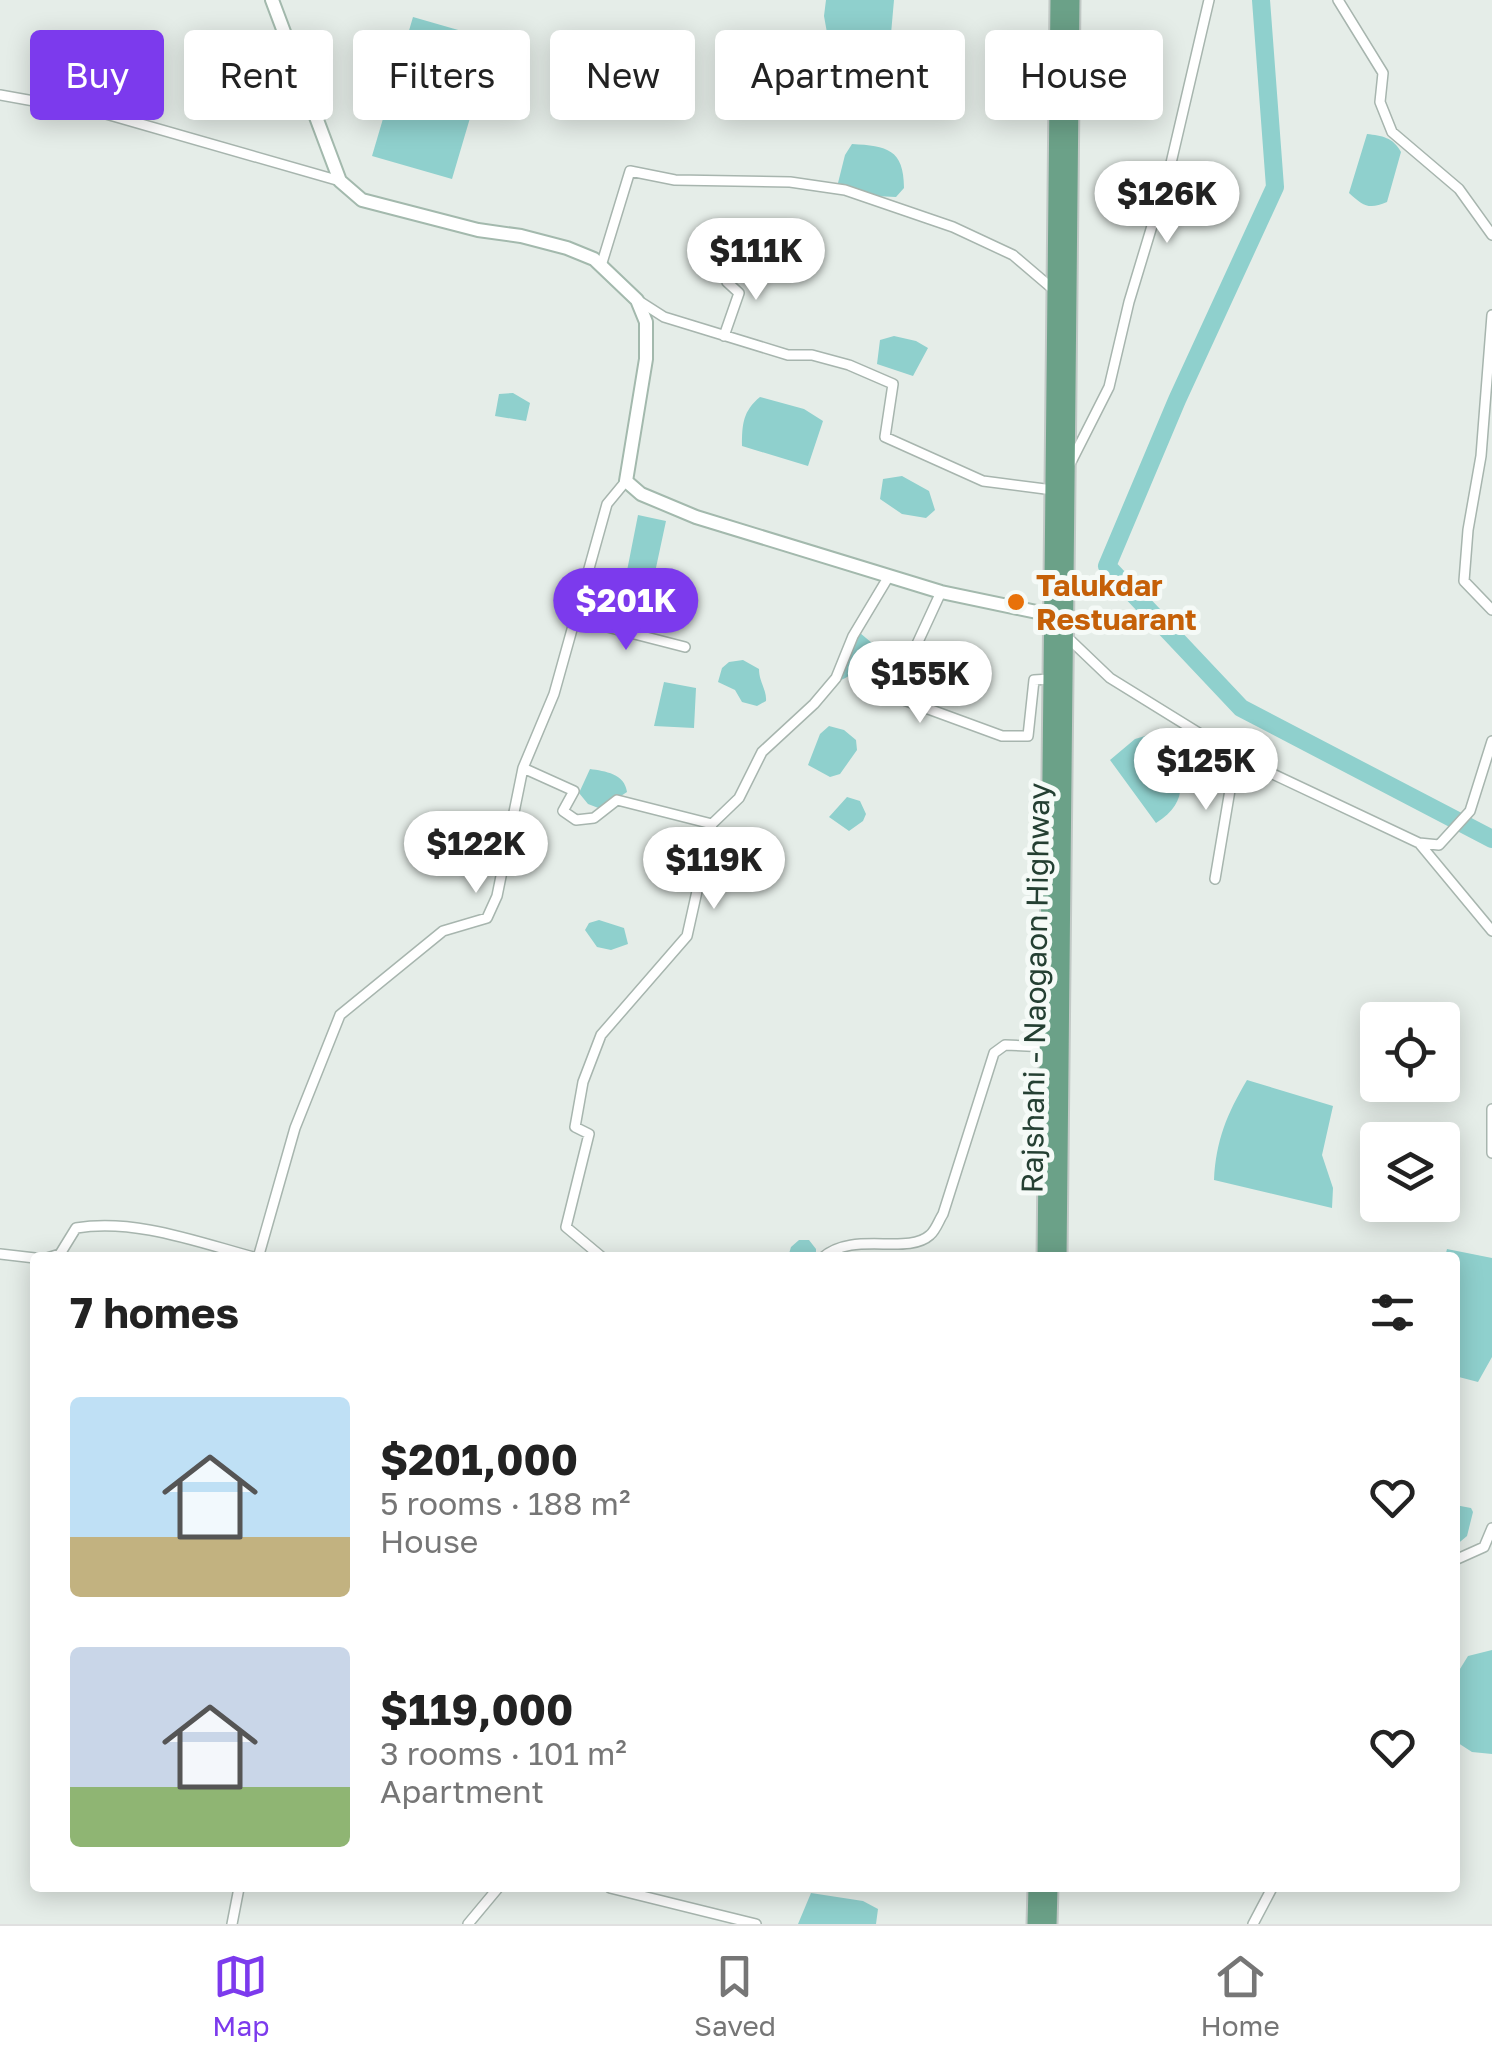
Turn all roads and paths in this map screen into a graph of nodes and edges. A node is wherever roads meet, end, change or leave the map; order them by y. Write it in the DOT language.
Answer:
graph roads {
  1 [pos="272,0"];
  2 [pos="1058,0"];
  3 [pos="1072,0"];
  4 [pos="1209,0"];
  5 [pos="1338,0"];
  6 [pos="1061,30"];
  7 [pos="1068,30"];
  8 [pos="0,95"];
  9 [pos="1062,120"];
  10 [pos="1063,120"];
  11 [pos="340,181"];
  12 [pos="1492,235"];
  13 [pos="602,266"];
  14 [pos="728,282"];
  15 [pos="1056,292"];
  16 [pos="637,300"];
  17 [pos="1492,315"];
  18 [pos="724,336"];
  19 [pos="1060,436"];
  20 [pos="1486,456"];
  21 [pos="1067,471"];
  22 [pos="626,481"];
  23 [pos="1053,490"];
  24 [pos="889,576"];
  25 [pos="941,592"];
  26 [pos="1492,610"];
  27 [pos="1051,615"];
  28 [pos="576,620"];
  29 [pos="1064,634"];
  30 [pos="685,646"];
  31 [pos="1050,679"];
  32 [pos="1492,741"];
  33 [pos="1057,758"];
  34 [pos="1241,759"];
  35 [pos="523,768"];
  36 [pos="712,824"];
  37 [pos="1419,843"];
  38 [pos="1214,880"];
  39 [pos="1492,931"];
  40 [pos="1048,1047"];
  41 [pos="1492,1109"];
  42 [pos="1492,1153"];
  43 [pos="61,1252"];
  44 [pos="234,1252"];
  45 [pos="259,1252"];
  46 [pos="596,1252"];
  47 [pos="831,1252"];
  48 [pos="1044,1252"];
  49 [pos="1059,1252"];
  50 [pos="0,1254"];
  51 [pos="30,1257"];
  52 [pos="1492,1528"];
  53 [pos="1460,1558"];
  54 [pos="238,1892"];
  55 [pos="495,1892"];
  56 [pos="626,1892"];
  57 [pos="1270,1892"];
  58 [pos="1043,1894"];
  59 [pos="232,1924"];
  60 [pos="468,1924"];
  61 [pos="756,1924"];
  62 [pos="1035,1924"];
  63 [pos="1049,1924"];
  64 [pos="1253,1924"];
  1 -- 11 [label="main road"];
  2 -- 6 [label="main road, Rajshahi - Naogaon Highway"];
  3 -- 7 [label="main road, Rajshahi - Naogaon Highway"];
  4 -- 21 [label="street"];
  5 -- 12 [label="street"];
  8 -- 11 [label="street"];
  9 -- 15 [label="main road, Rajshahi - Naogaon Highway"];
  10 -- 19 [label="main road, Rajshahi - Naogaon Highway"];
  11 -- 13 [label="main road"];
  13 -- 15 [label="street"];
  13 -- 16 [label="main road"];
  14 -- 18 [label="street"];
  15 -- 19 [label="main road, Rajshahi - Naogaon Highway"];
  16 -- 18 [label="street"];
  16 -- 22 [label="main road"];
  17 -- 20 [label="street"];
  18 -- 23 [label="street"];
  19 -- 21 [label="main road, Rajshahi - Naogaon Highway"];
  19 -- 23 [label="main road, Rajshahi - Naogaon Highway"];
  20 -- 26 [label="street"];
  21 -- 29 [label="main road, Rajshahi - Naogaon Highway"];
  22 -- 24 [label="main road"];
  22 -- 28 [label="street"];
  23 -- 27 [label="main road, Rajshahi - Naogaon Highway"];
  24 -- 25 [label="main road"];
  24 -- 36 [label="street"];
  25 -- 27 [label="main road"];
  25 -- 31 [label="street"];
  27 -- 31 [label="main road, Rajshahi - Naogaon Highway"];
  28 -- 30 [label="street"];
  28 -- 35 [label="street"];
  29 -- 33 [label="main road, Rajshahi - Naogaon Highway"];
  29 -- 34 [label="street"];
  31 -- 33 [label="main road, Rajshahi - Naogaon Highway"];
  32 -- 37 [label="street"];
  33 -- 40 [label="main road, Rajshahi - Naogaon Highway"];
  33 -- 49 [label="main road, Rajshahi - Naogaon Highway"];
  34 -- 37 [label="street"];
  34 -- 38 [label="street"];
  35 -- 36 [label="street"];
  35 -- 45 [label="street"];
  36 -- 46 [label="street"];
  37 -- 39 [label="street"];
  40 -- 47 [label="street"];
  40 -- 48 [label="main road, Rajshahi - Naogaon Highway"];
  41 -- 42 [label="street"];
  43 -- 44 [label="street"];
  50 -- 51 [label="street"];
  52 -- 53 [label="street"];
  54 -- 59 [label="street"];
  55 -- 60 [label="street"];
  56 -- 61 [label="street"];
  57 -- 64 [label="street"];
  58 -- 62 [label="main road"];
  58 -- 63 [label="main road"];
}
